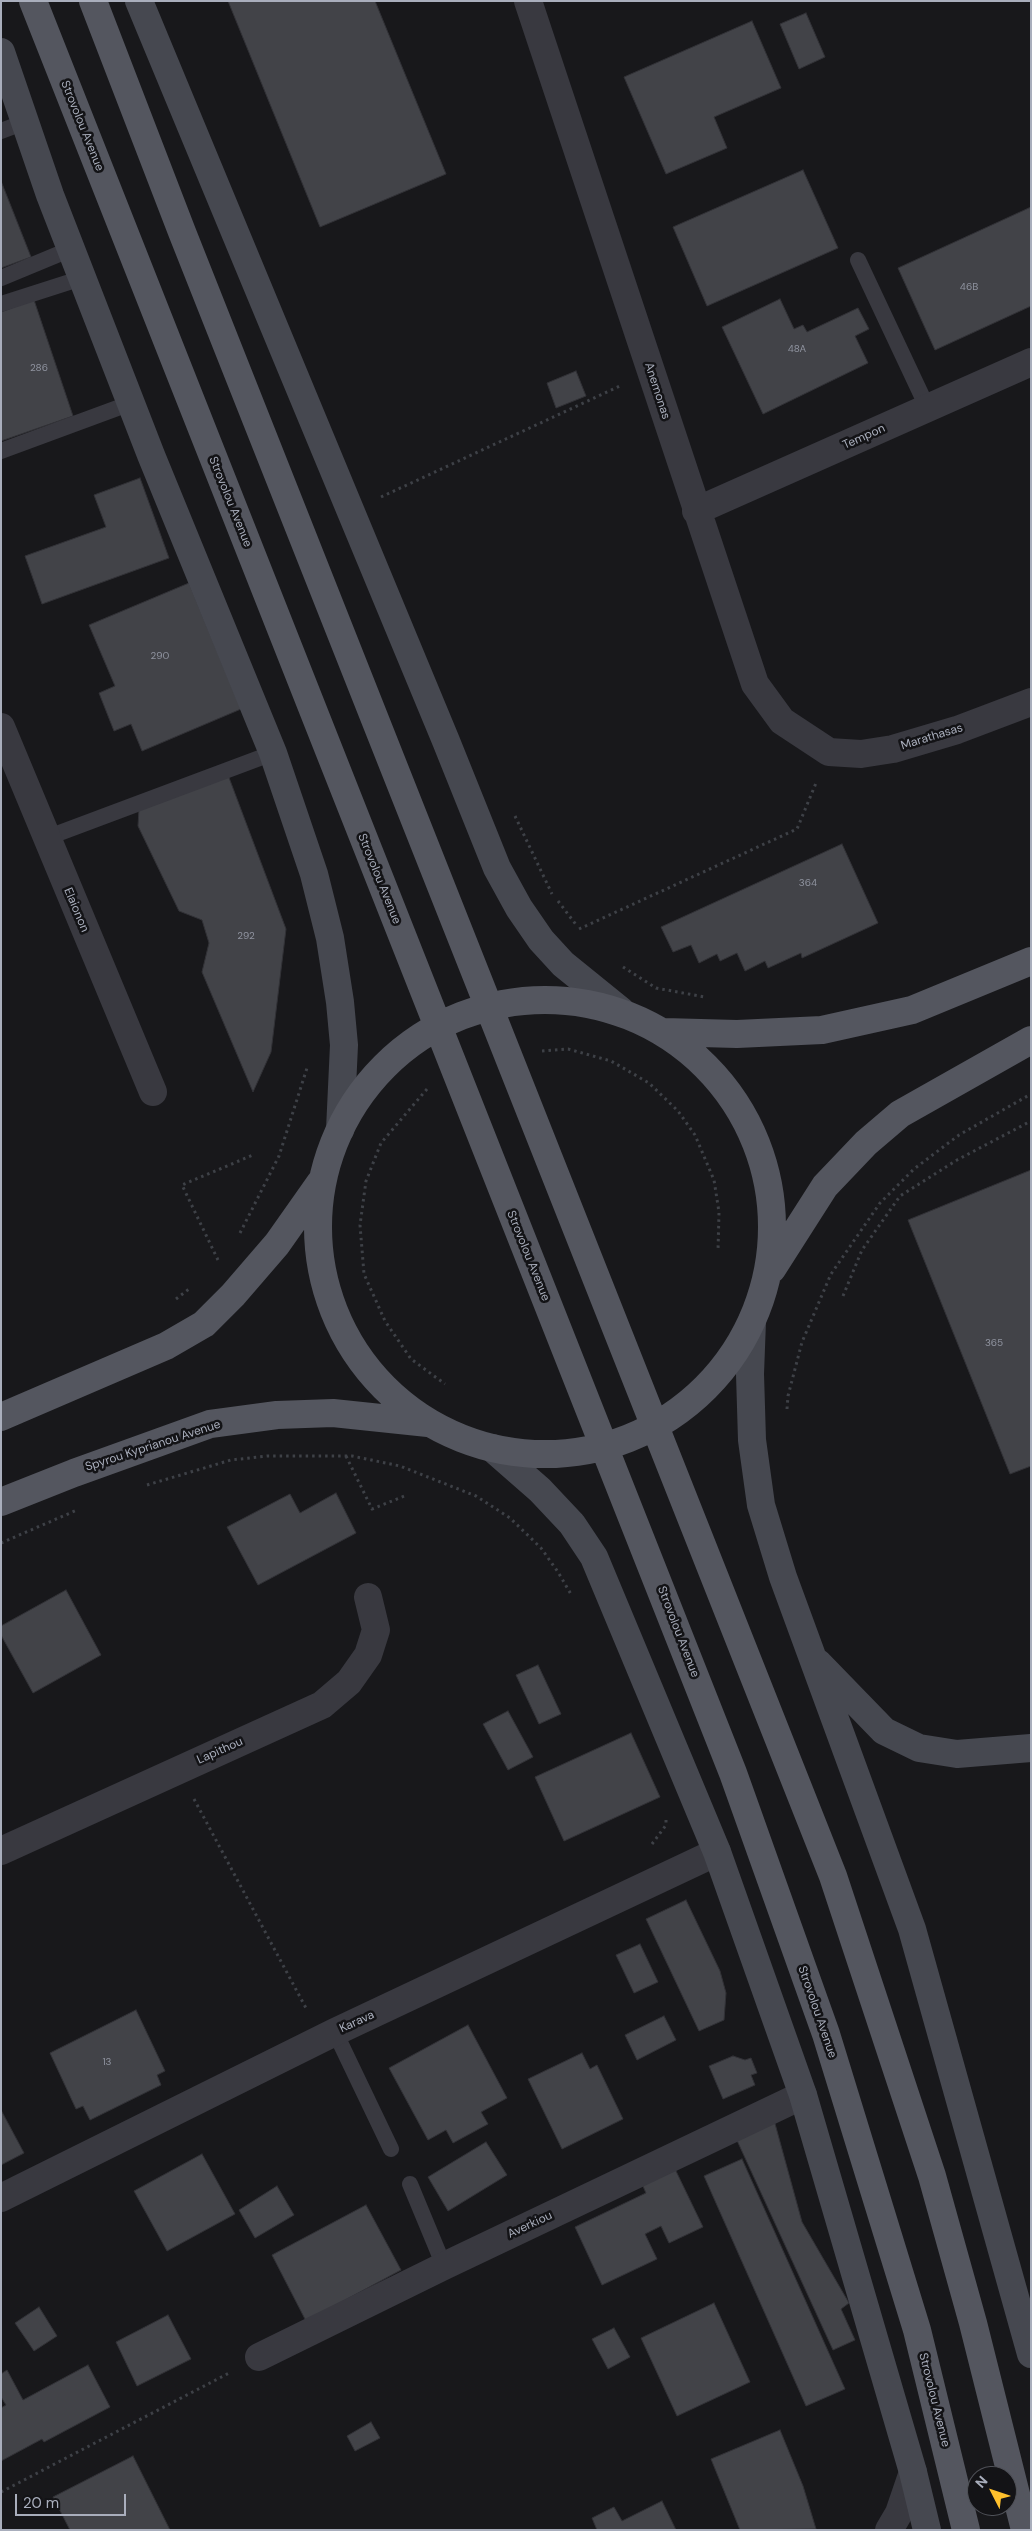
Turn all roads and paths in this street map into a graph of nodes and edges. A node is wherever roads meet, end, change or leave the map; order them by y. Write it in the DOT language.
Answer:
graph roads {
  1 [pos="33,1"];
  2 [pos="93,1"];
  3 [pos="140,1"];
  4 [pos="528,1"];
  5 [pos="1,52"];
  6 [pos="13,126"];
  7 [pos="71,249"];
  8 [pos="858,260"];
  9 [pos="1,278"];
  10 [pos="82,278"];
  11 [pos="1,304"];
  12 [pos="1031,362"];
  13 [pos="650,372"];
  14 [pos="131,403"];
  15 [pos="928,409"];
  16 [pos="1,451"];
  17 [pos="696,511"];
  18 [pos="351,512"];
  19 [pos="1031,702"];
  20 [pos="1,727"];
  21 [pos="828,752"];
  22 [pos="273,753"];
  23 [pos="7,758"];
  24 [pos="514,814"];
  25 [pos="46,838"];
  26 [pos="579,929"];
  27 [pos="584,936"];
  28 [pos="1031,961"];
  29 [pos="618,964"];
  30 [pos="710,998"];
  31 [pos="620,1011"];
  32 [pos="664,1032"];
  33 [pos="1031,1040"];
  34 [pos="538,1051"];
  35 [pos="308,1059"];
  36 [pos="430,1086"];
  37 [pos="153,1092"];
  38 [pos="1031,1094"];
  39 [pos="1031,1121"];
  40 [pos="340,1130"];
  41 [pos="253,1154"];
  42 [pos="323,1180"];
  43 [pos="236,1240"];
  44 [pos="718,1251"];
  45 [pos="224,1253"];
  46 [pos="218,1260"];
  47 [pos="212,1267"];
  48 [pos="767,1277"];
  49 [pos="192,1286"];
  50 [pos="843,1296"];
  51 [pos="171,1303"];
  52 [pos="752,1321"];
  53 [pos="444,1384"];
  54 [pos="787,1415"];
  55 [pos="1,1417"];
  56 [pos="429,1423"];
  57 [pos="492,1448"];
  58 [pos="346,1456"];
  59 [pos="138,1488"];
  60 [pos="407,1495"];
  61 [pos="1,1502"];
  62 [pos="83,1508"];
  63 [pos="1,1544"];
  64 [pos="368,1597"];
  65 [pos="575,1604"];
  66 [pos="812,1657"];
  67 [pos="1031,1748"];
  68 [pos="178,1770"];
  69 [pos="667,1812"];
  70 [pos="649,1848"];
  71 [pos="1,1850"];
  72 [pos="717,1852"];
  73 [pos="329,2036"];
  74 [pos="803,2095"];
  75 [pos="391,2149"];
  76 [pos="410,2184"];
  77 [pos="1,2198"];
  78 [pos="444,2266"];
  79 [pos="1031,2354"];
  80 [pos="259,2357"];
  81 [pos="912,2472"];
  82 [pos="1,2492"];
  83 [pos="889,2530"];
  84 [pos="927,2530"];
  85 [pos="966,2530"];
  86 [pos="1025,2530"];
  1 -- 85 [label="main road, Strovolou Avenue"];
  2 -- 86 [label="main road"];
  3 -- 18 [label="main road"];
  4 -- 13 [label="street, Anemonas"];
  5 -- 6 [label="main road"];
  6 -- 7 [label="main road"];
  7 -- 9 [label="lane"];
  7 -- 10 [label="main road"];
  8 -- 15 [label="lane"];
  10 -- 11 [label="lane"];
  10 -- 14 [label="main road"];
  12 -- 15 [label="street, Tempon"];
  13 -- 17 [label="street, Anemonas"];
  13 -- 18 [label="path"];
  14 -- 16 [label="lane"];
  14 -- 22 [label="main road"];
  15 -- 17 [label="street, Tempon"];
  17 -- 21 [label="street, Anemonas"];
  18 -- 31 [label="main road"];
  19 -- 21 [label="street, Marathasas"];
  20 -- 23 [label="street, Elaionon"];
  21 -- 26 [label="path"];
  22 -- 25 [label="lane"];
  22 -- 40 [label="main road"];
  23 -- 25 [label="street, Elaionon"];
  24 -- 26 [label="path"];
  25 -- 37 [label="street, Elaionon"];
  26 -- 27 [label="path"];
  28 -- 32 [label="main road"];
  29 -- 30 [label="path"];
  31 -- 32 [label="main road"];
  31 -- 40 [label="main road"];
  32 -- 48 [label="main road"];
  33 -- 48 [label="main road"];
  34 -- 44 [label="path"];
  35 -- 43 [label="path"];
  36 -- 53 [label="path"];
  38 -- 54 [label="path"];
  39 -- 50 [label="path"];
  40 -- 42 [label="main road"];
  41 -- 46 [label="path"];
  42 -- 55 [label="main road"];
  42 -- 56 [label="main road"];
  45 -- 46 [label="path"];
  46 -- 47 [label="path"];
  48 -- 52 [label="main road"];
  49 -- 51 [label="path"];
  52 -- 57 [label="main road"];
  52 -- 66 [label="main road"];
  56 -- 57 [label="main road"];
  56 -- 61 [label="main road, Spyrou Kyprianou Avenue"];
  57 -- 72 [label="main road"];
  58 -- 59 [label="path"];
  58 -- 60 [label="path"];
  58 -- 65 [label="path"];
  62 -- 63 [label="path"];
  64 -- 68 [label="street, Lapithou"];
  66 -- 67 [label="main road"];
  66 -- 79 [label="main road"];
  68 -- 71 [label="street, Lapithou"];
  68 -- 73 [label="path"];
  69 -- 70 [label="path"];
  72 -- 73 [label="street, Karava"];
  72 -- 74 [label="main road"];
  73 -- 75 [label="lane"];
  73 -- 77 [label="street, Karava"];
  74 -- 78 [label="street, Averkiou"];
  74 -- 81 [label="main road"];
  76 -- 78 [label="lane"];
  78 -- 80 [label="street, Averkiou"];
  80 -- 82 [label="path"];
  81 -- 83 [label="street"];
  81 -- 84 [label="main road"];
}
